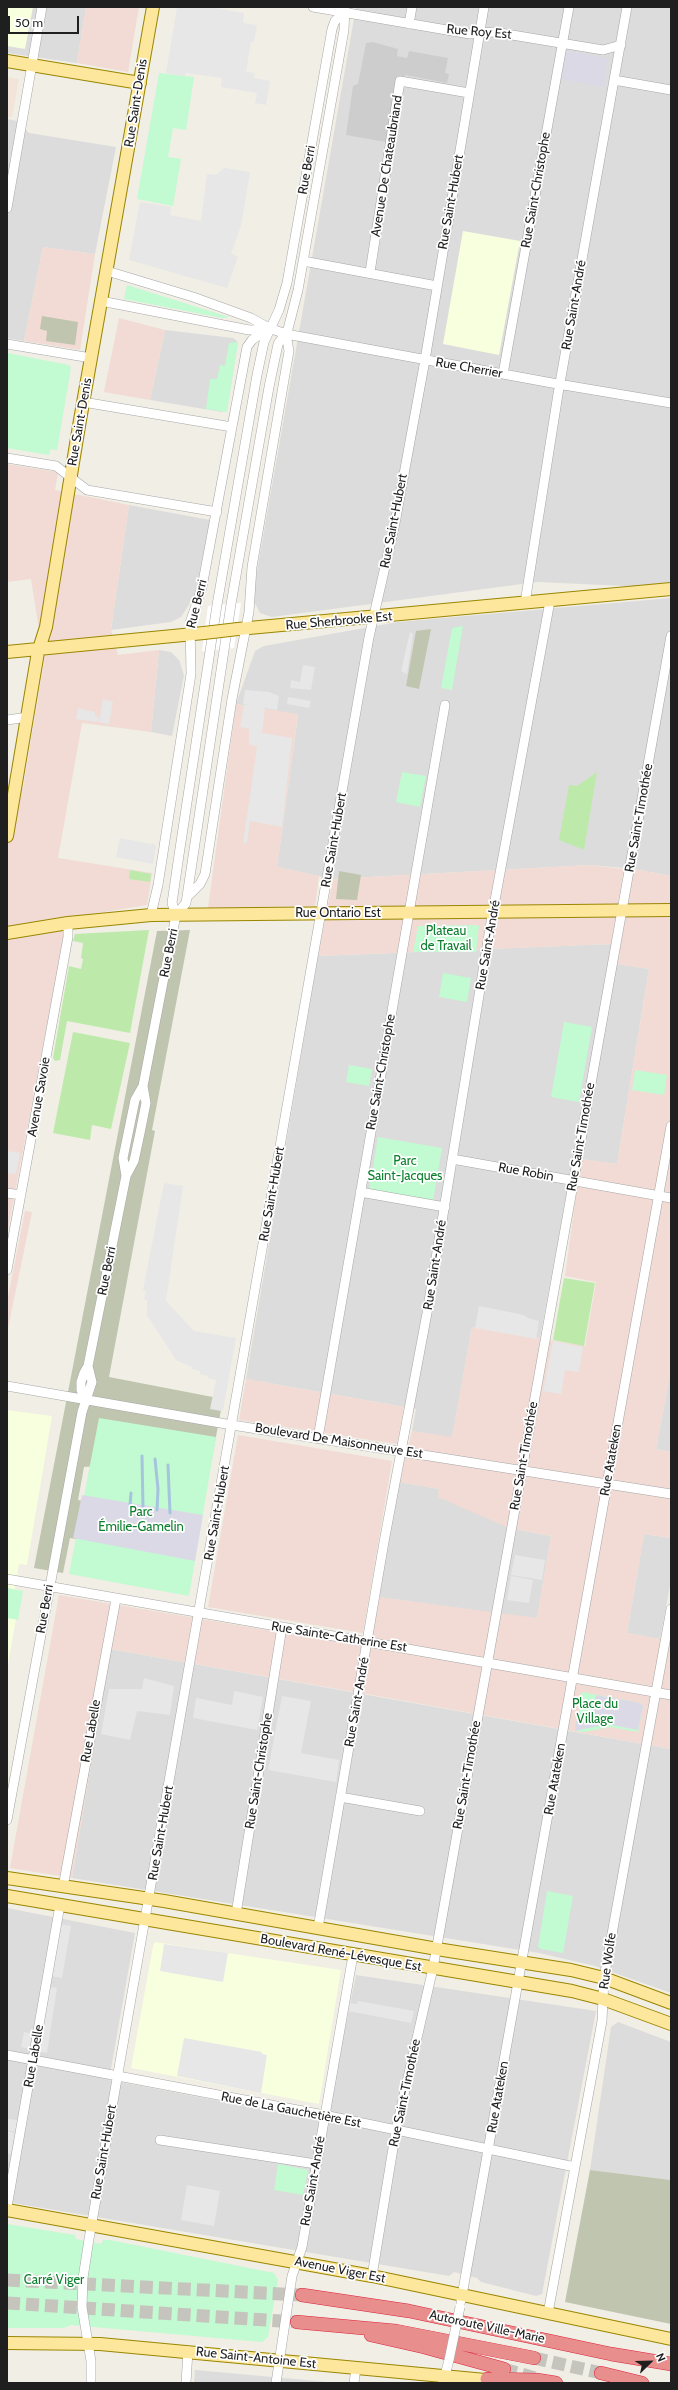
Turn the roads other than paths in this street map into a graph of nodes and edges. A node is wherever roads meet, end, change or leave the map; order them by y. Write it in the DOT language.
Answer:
graph roads {
  1 [pos="42,7"];
  2 [pos="153,7"];
  3 [pos="313,7"];
  4 [pos="412,7"];
  5 [pos="484,7"];
  6 [pos="569,7"];
  7 [pos="627,7"];
  8 [pos="344,10"];
  9 [pos="409,24"];
  10 [pos="480,33"];
  11 [pos="563,43"];
  12 [pos="621,45"];
  13 [pos="7,61"];
  14 [pos="32,65"];
  15 [pos="614,80"];
  16 [pos="140,83"];
  17 [pos="671,90"];
  18 [pos="469,93"];
  19 [pos="7,208"];
  20 [pos="303,261"];
  21 [pos="107,271"];
  22 [pos="370,272"];
  23 [pos="437,286"];
  24 [pos="102,302"];
  25 [pos="269,328"];
  26 [pos="286,334"];
  27 [pos="7,344"];
  28 [pos="91,358"];
  29 [pos="424,360"];
  30 [pos="503,374"];
  31 [pos="560,384"];
  32 [pos="671,400"];
  33 [pos="83,402"];
  34 [pos="232,427"];
  35 [pos="7,458"];
  36 [pos="71,478"];
  37 [pos="217,512"];
  38 [pos="671,589"];
  39 [pos="550,601"];
  40 [pos="525,603"];
  41 [pos="374,618"];
  42 [pos="242,629"];
  43 [pos="189,634"];
  44 [pos="671,636"];
  45 [pos="39,649"];
  46 [pos="7,652"];
  47 [pos="444,705"];
  48 [pos="28,717"];
  49 [pos="7,720"];
  50 [pos="7,836"];
  51 [pos="187,897"];
  52 [pos="671,910"];
  53 [pos="493,911"];
  54 [pos="622,911"];
  55 [pos="321,913"];
  56 [pos="408,913"];
  57 [pos="151,915"];
  58 [pos="176,915"];
  59 [pos="68,923"];
  60 [pos="7,933"];
  61 [pos="671,1126"];
  62 [pos="452,1159"];
  63 [pos="573,1181"];
  64 [pos="360,1192"];
  65 [pos="7,1193"];
  66 [pos="21,1195"];
  67 [pos="659,1195"];
  68 [pos="671,1198"];
  69 [pos="445,1207"];
  70 [pos="7,1270"];
  71 [pos="7,1386"];
  72 [pos="85,1399"];
  73 [pos="232,1425"];
  74 [pos="318,1438"];
  75 [pos="402,1451"];
  76 [pos="521,1471"];
  77 [pos="607,1484"];
  78 [pos="671,1494"];
  79 [pos="7,1579"];
  80 [pos="49,1586"];
  81 [pos="116,1599"];
  82 [pos="671,1609"];
  83 [pos="199,1613"];
  84 [pos="282,1627"];
  85 [pos="367,1641"];
  86 [pos="487,1662"];
  87 [pos="573,1678"];
  88 [pos="655,1692"];
  89 [pos="671,1695"];
  90 [pos="340,1797"];
  91 [pos="420,1811"];
  92 [pos="7,1820"];
  93 [pos="7,1878"];
  94 [pos="63,1888"];
  95 [pos="7,1896"];
  96 [pos="149,1899"];
  97 [pos="60,1905"];
  98 [pos="236,1914"];
  99 [pos="146,1919"];
  100 [pos="318,1928"];
  101 [pos="436,1949"];
  102 [pos="353,1955"];
  103 [pos="522,1963"];
  104 [pos="433,1968"];
  105 [pos="604,1978"];
  106 [pos="518,1983"];
  107 [pos="603,1999"];
  108 [pos="671,2003"];
  109 [pos="671,2024"];
  110 [pos="7,2055"];
  111 [pos="33,2060"];
  112 [pos="117,2076"];
  113 [pos="324,2115"];
  114 [pos="396,2130"];
  115 [pos="160,2140"];
  116 [pos="489,2150"];
  117 [pos="316,2164"];
  118 [pos="575,2168"];
  119 [pos="7,2208"];
  120 [pos="92,2225"];
  121 [pos="297,2262"];
  122 [pos="372,2276"];
  123 [pos="462,2294"];
  124 [pos="302,2295"];
  125 [pos="548,2313"];
  126 [pos="297,2322"];
  127 [pos="322,2325"];
  128 [pos="671,2339"];
  129 [pos="7,2343"];
  130 [pos="87,2343"];
  131 [pos="188,2351"];
  132 [pos="534,2358"];
  133 [pos="278,2360"];
  134 [pos="671,2364"];
  135 [pos="356,2368"];
  136 [pos="504,2369"];
  137 [pos="601,2373"];
  138 [pos="444,2379"];
  139 [pos="487,2379"];
  140 [pos="91,2383"];
  141 [pos="186,2383"];
  142 [pos="276,2383"];
  143 [pos="354,2383"];
  144 [pos="505,2383"];
  145 [pos="556,2383"];
  146 [pos="642,2383"];
  1 -- 14 [label="street"];
  2 -- 16 [label="main road, Rue Saint-Denis"];
  3 -- 8 [label="street, Rue Roy Est"];
  4 -- 9 [label="street"];
  5 -- 10 [label="street, Rue Saint-Hubert"];
  6 -- 11 [label="street, Rue Saint-Christophe"];
  7 -- 12 [label="street, Rue Saint-André"];
  8 -- 9 [label="street, Rue Roy Est"];
  8 -- 20 [label="street, Rue Berri"];
  8 -- 25 [label="street, Rue Berri"];
  9 -- 10 [label="street, Rue Roy Est"];
  10 -- 11 [label="street, Rue Roy Est"];
  10 -- 18 [label="street, Rue Saint-Hubert"];
  11 -- 12 [label="street, Rue Roy Est"];
  11 -- 30 [label="street, Rue Saint-Christophe"];
  12 -- 15 [label="street, Rue Saint-André"];
  13 -- 14 [label="main road"];
  14 -- 16 [label="main road"];
  14 -- 19 [label="street"];
  15 -- 17 [label="street"];
  15 -- 31 [label="street, Rue Saint-André"];
  16 -- 21 [label="main road, Rue Saint-Denis"];
  18 -- 22 [label="street, Avenue De Chateaubriand"];
  18 -- 23 [label="street, Rue Saint-Hubert"];
  20 -- 22 [label="street"];
  20 -- 26 [label="street, Rue Berri"];
  21 -- 24 [label="main road, Rue Saint-Denis"];
  21 -- 25 [label="street, Rue Cherrier"];
  22 -- 23 [label="street"];
  23 -- 29 [label="street, Rue Saint-Hubert"];
  24 -- 25 [label="street, Rue Cherrier"];
  24 -- 28 [label="main road, Rue Saint-Denis"];
  25 -- 26 [label="street, Rue Cherrier"];
  25 -- 34 [label="street, Rue Berri"];
  25 -- 58 [label="street, Rue Berri"];
  26 -- 29 [label="street, Rue Cherrier"];
  26 -- 42 [label="street, Rue Berri"];
  26 -- 51 [label="street, Rue Berri"];
  27 -- 28 [label="street"];
  28 -- 33 [label="main road, Rue Saint-Denis"];
  29 -- 30 [label="street, Rue Cherrier"];
  29 -- 41 [label="street, Rue Saint-Hubert"];
  30 -- 31 [label="street, Rue Cherrier"];
  31 -- 32 [label="street, Rue Cherrier"];
  31 -- 40 [label="street, Rue Saint-André"];
  33 -- 34 [label="street"];
  33 -- 36 [label="main road, Rue Saint-Denis"];
  34 -- 37 [label="street, Rue Berri"];
  35 -- 36 [label="street"];
  36 -- 37 [label="street"];
  36 -- 45 [label="main road, Rue Saint-Denis"];
  37 -- 43 [label="street, Rue Berri"];
  38 -- 39 [label="main road, Rue Sherbrooke Est"];
  39 -- 40 [label="main road, Rue Sherbrooke Est"];
  39 -- 53 [label="street, Rue Saint-André"];
  40 -- 41 [label="main road, Rue Sherbrooke Est"];
  41 -- 42 [label="main road, Rue Sherbrooke Est"];
  41 -- 55 [label="street, Rue Saint-Hubert"];
  42 -- 43 [label="main road, Rue Sherbrooke Est, bridge"];
  42 -- 51 [label="street, Rue Berri"];
  43 -- 45 [label="main road, Rue Sherbrooke Est"];
  43 -- 57 [label="street, Rue Berri"];
  44 -- 54 [label="street, Rue Saint-Timothée"];
  45 -- 46 [label="main road, Rue Sherbrooke Est"];
  45 -- 48 [label="main road, Rue Saint-Denis"];
  47 -- 56 [label="street, Rue Saint-Christophe"];
  48 -- 49 [label="street"];
  48 -- 50 [label="main road, Rue Saint-Denis"];
  51 -- 58 [label="street, Rue Berri"];
  52 -- 54 [label="main road, Rue Ontario Est"];
  53 -- 54 [label="main road, Rue Ontario Est"];
  53 -- 56 [label="main road, Rue Ontario Est"];
  53 -- 62 [label="street, Rue Saint-André"];
  54 -- 63 [label="street, Rue Saint-Timothée"];
  55 -- 56 [label="main road, Rue Ontario Est"];
  55 -- 58 [label="main road, Rue Ontario Est"];
  55 -- 73 [label="street, Rue Saint-Hubert"];
  56 -- 64 [label="street, Rue Saint-Christophe"];
  57 -- 58 [label="main road, Rue Ontario Est"];
  57 -- 59 [label="main road, Rue Ontario Est"];
  58 -- 72 [label="street, Rue Berri"];
  59 -- 60 [label="main road, Rue Ontario Est"];
  59 -- 66 [label="street, Avenue Savoie"];
  61 -- 67 [label="street, Rue Atateken"];
  62 -- 63 [label="street, Rue Robin"];
  62 -- 69 [label="street, Rue Saint-André"];
  63 -- 67 [label="street, Rue Robin"];
  63 -- 76 [label="street, Rue Saint-Timothée"];
  64 -- 69 [label="street"];
  64 -- 74 [label="street, Rue Saint-Christophe"];
  65 -- 66 [label="street"];
  66 -- 70 [label="street, Avenue Savoie"];
  67 -- 68 [label="street, Rue Robin"];
  67 -- 77 [label="street, Rue Atateken"];
  69 -- 75 [label="street, Rue Saint-André"];
  71 -- 72 [label="street, Boulevard De Maisonneuve Est"];
  72 -- 73 [label="street, Boulevard De Maisonneuve Est"];
  72 -- 80 [label="street, Rue Berri"];
  73 -- 74 [label="street, Boulevard De Maisonneuve Est"];
  73 -- 83 [label="street, Rue Saint-Hubert"];
  74 -- 75 [label="street, Boulevard De Maisonneuve Est"];
  75 -- 76 [label="street, Boulevard De Maisonneuve Est"];
  75 -- 85 [label="street, Rue Saint-André"];
  76 -- 77 [label="street, Boulevard De Maisonneuve Est"];
  76 -- 86 [label="street, Rue Saint-Timothée"];
  77 -- 78 [label="street, Boulevard De Maisonneuve Est"];
  77 -- 87 [label="street, Rue Atateken"];
  79 -- 80 [label="street, Rue Sainte-Catherine Est"];
  80 -- 81 [label="street, Rue Sainte-Catherine Est"];
  80 -- 92 [label="street, Rue Berri"];
  81 -- 83 [label="street, Rue Sainte-Catherine Est"];
  81 -- 94 [label="street, Rue Labelle"];
  82 -- 88 [label="street, Rue Wolfe"];
  83 -- 84 [label="street, Rue Sainte-Catherine Est"];
  83 -- 96 [label="street, Rue Saint-Hubert"];
  84 -- 85 [label="street, Rue Sainte-Catherine Est"];
  84 -- 98 [label="street, Rue Saint-Christophe"];
  85 -- 86 [label="street, Rue Sainte-Catherine Est"];
  85 -- 90 [label="street, Rue Saint-André"];
  86 -- 87 [label="street, Rue Sainte-Catherine Est"];
  86 -- 101 [label="street, Rue Saint-Timothée"];
  87 -- 88 [label="street, Rue Sainte-Catherine Est"];
  87 -- 103 [label="street, Rue Atateken"];
  88 -- 89 [label="street, Rue Sainte-Catherine Est"];
  88 -- 105 [label="street, Rue Wolfe"];
  90 -- 91 [label="street"];
  90 -- 100 [label="street, Rue Saint-André"];
  93 -- 94 [label="main road, Boulevard René-Lévesque Est"];
  94 -- 96 [label="main road, Boulevard René-Lévesque Est"];
  95 -- 97 [label="main road, Boulevard René-Lévesque Est"];
  96 -- 98 [label="main road, Boulevard René-Lévesque Est"];
  96 -- 99 [label="street, Rue Saint-Hubert"];
  97 -- 99 [label="main road, Boulevard René-Lévesque Est"];
  97 -- 111 [label="street, Rue Labelle"];
  98 -- 100 [label="main road, Boulevard René-Lévesque Est"];
  99 -- 102 [label="main road, Boulevard René-Lévesque Est"];
  99 -- 112 [label="street, Rue Saint-Hubert"];
  100 -- 101 [label="main road, Boulevard René-Lévesque Est"];
  101 -- 103 [label="main road, Boulevard René-Lévesque Est"];
  101 -- 104 [label="street, Rue Saint-Timothée"];
  102 -- 104 [label="main road, Boulevard René-Lévesque Est"];
  102 -- 113 [label="street, Rue Saint-André"];
  103 -- 105 [label="main road, Boulevard René-Lévesque Est"];
  103 -- 106 [label="street, Rue Atateken"];
  104 -- 106 [label="main road, Boulevard René-Lévesque Est"];
  104 -- 114 [label="street, Rue Saint-Timothée"];
  105 -- 107 [label="street, Rue Wolfe"];
  105 -- 108 [label="main road, Boulevard René-Lévesque Est"];
  106 -- 107 [label="main road, Boulevard René-Lévesque Est"];
  106 -- 116 [label="street, Rue Atateken"];
  107 -- 109 [label="main road, Boulevard René-Lévesque Est"];
  107 -- 118 [label="street, Rue Wolfe"];
  110 -- 111 [label="street, Rue de La Gauchetière Est"];
  111 -- 112 [label="street, Rue de La Gauchetière Est"];
  111 -- 119 [label="street, Rue Labelle"];
  112 -- 113 [label="street, Rue de La Gauchetière Est"];
  112 -- 120 [label="street, Rue Saint-Hubert"];
  113 -- 114 [label="street, Rue de La Gauchetière Est"];
  113 -- 117 [label="street, Rue Saint-André"];
  114 -- 116 [label="street, Rue de La Gauchetière Est"];
  114 -- 122 [label="street, Rue Saint-Timothée"];
  115 -- 117 [label="street"];
  116 -- 118 [label="street, Rue de La Gauchetière Est"];
  116 -- 123 [label="street, Rue Atateken"];
  117 -- 121 [label="street, Rue Saint-André"];
  118 -- 125 [label="street, Rue Wolfe"];
  119 -- 120 [label="main road, Avenue Viger Est"];
  120 -- 121 [label="main road, Avenue Viger Est"];
  120 -- 130 [label="street, Rue Saint-Hubert"];
  121 -- 122 [label="main road, Avenue Viger Est"];
  121 -- 133 [label="street, Rue Saint-André"];
  122 -- 123 [label="main road, Avenue Viger Est"];
  123 -- 125 [label="main road, Avenue Viger Est"];
  123 -- 138 [label="street, Rue Atateken, bridge"];
  124 -- 134 [label="highway, Autoroute Ville-Marie"];
  125 -- 128 [label="main road, Avenue Viger Est"];
  126 -- 127 [label="highway, Autoroute Ville-Marie"];
  127 -- 132 [label="highway, Autoroute Ville-Marie"];
  127 -- 136 [label="highway"];
  129 -- 130 [label="main road, Rue Saint-Antoine Est"];
  130 -- 131 [label="main road, Rue Saint-Antoine Est"];
  130 -- 140 [label="street, Rue Saint-Hubert"];
  131 -- 133 [label="main road, Rue Saint-Antoine Est"];
  131 -- 141 [label="street"];
  133 -- 135 [label="main road, Rue Saint-Antoine Est"];
  133 -- 142 [label="street, Rue Saint-André"];
  135 -- 138 [label="main road, Rue Saint-Antoine Est"];
  135 -- 143 [label="street"];
  137 -- 146 [label="highway"];
  138 -- 139 [label="main road, Rue Saint-Antoine Est"];
  139 -- 144 [label="main road, Rue Saint-Antoine Est"];
  139 -- 145 [label="highway"];
}
